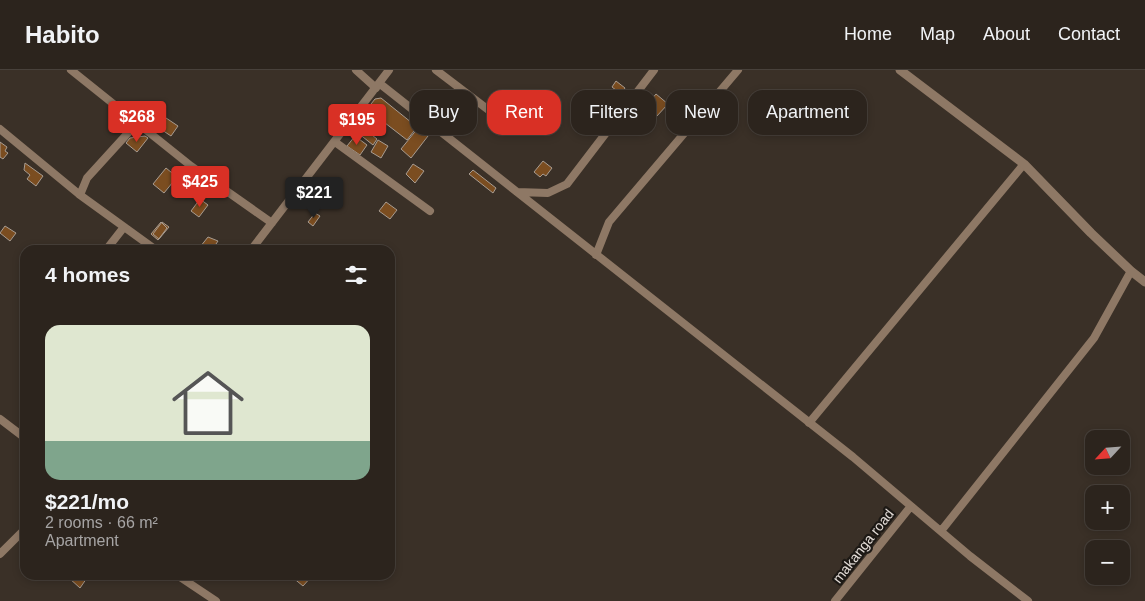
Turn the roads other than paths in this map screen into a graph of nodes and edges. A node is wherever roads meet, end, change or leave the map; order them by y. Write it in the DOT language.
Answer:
graph roads {
  1 [pos="72,70"];
  2 [pos="356,70"];
  3 [pos="389,70"];
  4 [pos="436,70"];
  5 [pos="654,70"];
  6 [pos="738,70"];
  7 [pos="900,70"];
  8 [pos="378,85"];
  9 [pos="487,108"];
  10 [pos="138,122"];
  11 [pos="0,129"];
  12 [pos="334,142"];
  13 [pos="1024,164"];
  14 [pos="517,192"];
  15 [pos="80,195"];
  16 [pos="430,210"];
  17 [pos="272,223"];
  18 [pos="124,227"];
  19 [pos="110,245"];
  20 [pos="149,245"];
  21 [pos="255,245"];
  22 [pos="596,255"];
  23 [pos="1131,271"];
  24 [pos="1145,282"];
  25 [pos="0,419"];
  26 [pos="809,423"];
  27 [pos="20,434"];
  28 [pos="911,506"];
  29 [pos="941,531"];
  30 [pos="20,534"];
  31 [pos="0,554"];
  32 [pos="184,580"];
  33 [pos="216,601"];
  34 [pos="835,601"];
  35 [pos="1028,601"];
  1 -- 10 [label="street"];
  2 -- 8 [label="street"];
  3 -- 8 [label="street"];
  4 -- 9 [label="street"];
  5 -- 14 [label="street"];
  6 -- 22 [label="street"];
  7 -- 13 [label="street"];
  8 -- 12 [label="street"];
  8 -- 14 [label="street"];
  10 -- 15 [label="street"];
  10 -- 17 [label="street"];
  11 -- 15 [label="street"];
  12 -- 16 [label="street"];
  12 -- 17 [label="street"];
  13 -- 23 [label="street"];
  13 -- 26 [label="street"];
  14 -- 22 [label="street"];
  15 -- 18 [label="street"];
  17 -- 21 [label="street"];
  18 -- 19 [label="street"];
  18 -- 20 [label="street"];
  22 -- 26 [label="street"];
  23 -- 24 [label="street"];
  23 -- 29 [label="street"];
  25 -- 27 [label="street"];
  26 -- 28 [label="street"];
  28 -- 29 [label="street"];
  28 -- 34 [label="street, makanga road"];
  29 -- 35 [label="street"];
  30 -- 31 [label="street"];
  32 -- 33 [label="street"];
}
